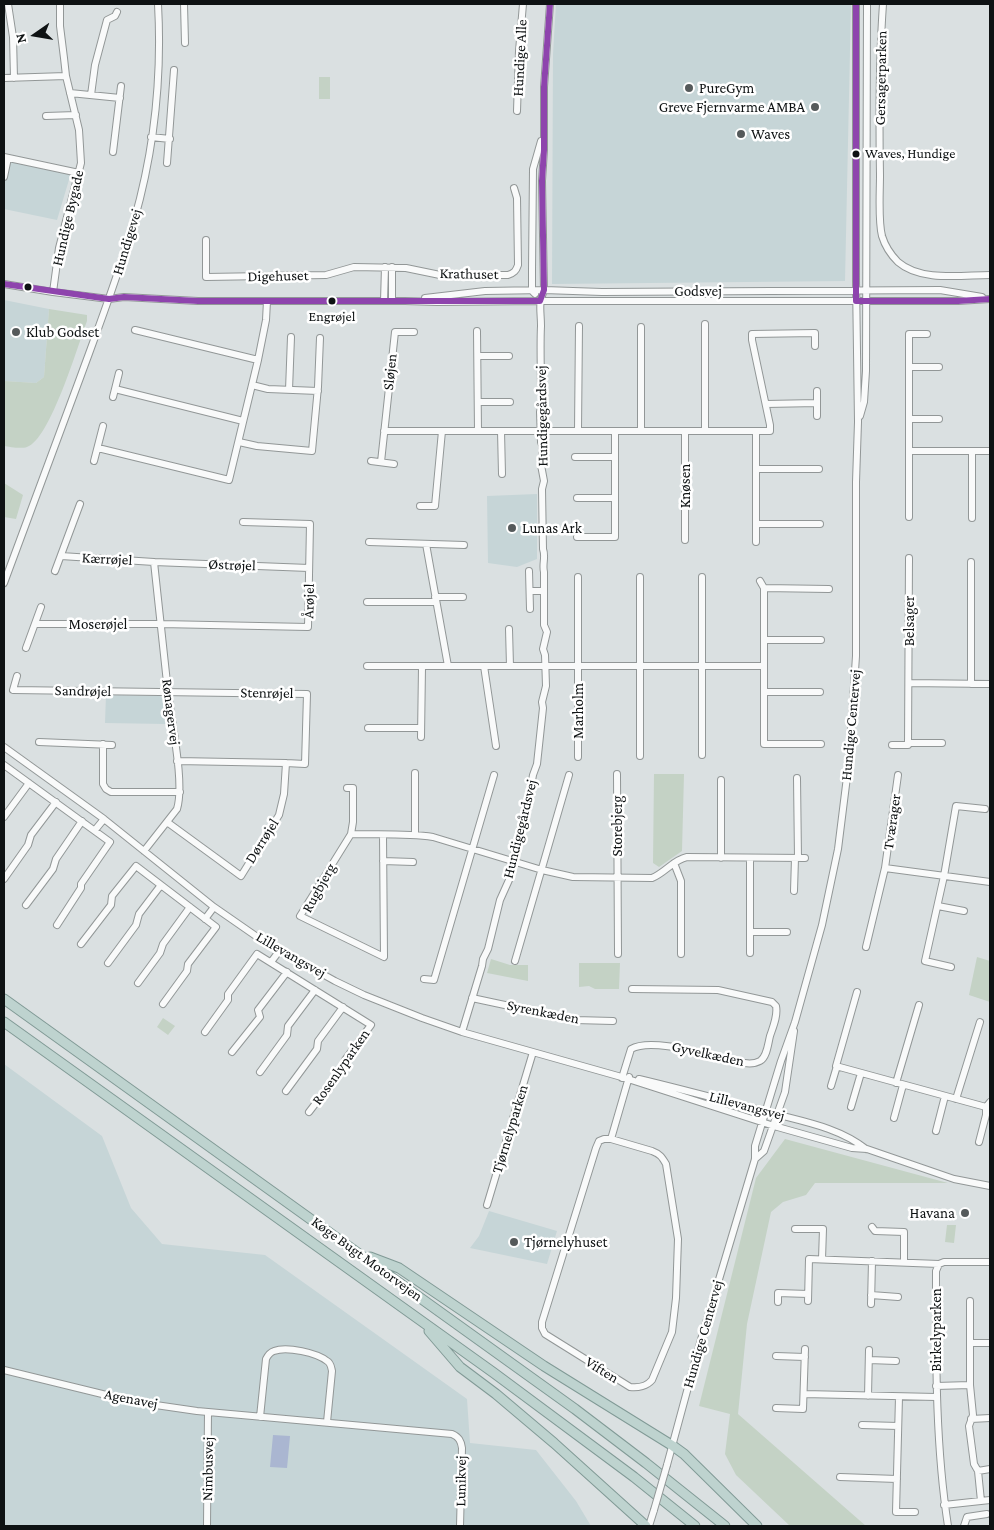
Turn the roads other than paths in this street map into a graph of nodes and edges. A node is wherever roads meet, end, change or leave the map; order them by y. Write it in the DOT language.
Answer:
graph roads {
  1 [pos="8,4"];
  2 [pos="60,4"];
  3 [pos="158,4"];
  4 [pos="184,4"];
  5 [pos="523,4"];
  6 [pos="550,4"];
  7 [pos="856,4"];
  8 [pos="867,4"];
  9 [pos="883,4"];
  10 [pos="117,12"];
  11 [pos="185,43"];
  12 [pos="174,70"];
  13 [pos="66,76"];
  14 [pos="4,78"];
  15 [pos="14,78"];
  16 [pos="122,86"];
  17 [pos="70,93"];
  18 [pos="91,95"];
  19 [pos="120,98"];
  20 [pos="517,112"];
  21 [pos="76,115"];
  22 [pos="46,116"];
  23 [pos="543,133"];
  24 [pos="151,137"];
  25 [pos="170,139"];
  26 [pos="113,152"];
  27 [pos="6,158"];
  28 [pos="167,163"];
  29 [pos="79,173"];
  30 [pos="4,177"];
  31 [pos="514,188"];
  32 [pos="206,240"];
  33 [pos="388,267"];
  34 [pos="428,272"];
  35 [pos="990,275"];
  36 [pos="4,284"];
  37 [pos="544,290"];
  38 [pos="856,290"];
  39 [pos="866,290"];
  40 [pos="532,291"];
  41 [pos="53,292"];
  42 [pos="990,298"];
  43 [pos="109,299"];
  44 [pos="268,301"];
  45 [pos="384,301"];
  46 [pos="392,301"];
  47 [pos="405,301"];
  48 [pos="540,301"];
  49 [pos="856,301"];
  50 [pos="866,301"];
  51 [pos="705,324"];
  52 [pos="579,326"];
  53 [pos="641,327"];
  54 [pos="135,330"];
  55 [pos="477,331"];
  56 [pos="414,332"];
  57 [pos="927,334"];
  58 [pos="292,337"];
  59 [pos="320,338"];
  60 [pos="816,346"];
  61 [pos="478,356"];
  62 [pos="509,356"];
  63 [pos="258,360"];
  64 [pos="909,367"];
  65 [pos="939,367"];
  66 [pos="119,373"];
  67 [pos="252,385"];
  68 [pos="115,389"];
  69 [pos="289,390"];
  70 [pos="318,391"];
  71 [pos="817,391"];
  72 [pos="113,398"];
  73 [pos="478,402"];
  74 [pos="510,402"];
  75 [pos="817,403"];
  76 [pos="766,404"];
  77 [pos="817,416"];
  78 [pos="909,419"];
  79 [pos="939,419"];
  80 [pos="244,421"];
  81 [pos="858,422"];
  82 [pos="103,426"];
  83 [pos="502,430"];
  84 [pos="541,430"];
  85 [pos="578,430"];
  86 [pos="615,430"];
  87 [pos="641,430"];
  88 [pos="384,431"];
  89 [pos="442,431"];
  90 [pos="478,431"];
  91 [pos="685,431"];
  92 [pos="705,431"];
  93 [pos="756,431"];
  94 [pos="238,442"];
  95 [pos="98,448"];
  96 [pos="909,451"];
  97 [pos="972,451"];
  98 [pos="990,451"];
  99 [pos="575,457"];
  100 [pos="615,457"];
  101 [pos="94,461"];
  102 [pos="371,461"];
  103 [pos="381,462"];
  104 [pos="394,464"];
  105 [pos="756,469"];
  106 [pos="819,469"];
  107 [pos="502,474"];
  108 [pos="577,498"];
  109 [pos="615,498"];
  110 [pos="80,504"];
  111 [pos="420,506"];
  112 [pos="909,517"];
  113 [pos="972,518"];
  114 [pos="243,522"];
  115 [pos="756,524"];
  116 [pos="820,524"];
  117 [pos="577,537"];
  118 [pos="685,540"];
  119 [pos="368,542"];
  120 [pos="756,542"];
  121 [pos="426,544"];
  122 [pos="464,545"];
  123 [pos="61,556"];
  124 [pos="908,558"];
  125 [pos="154,562"];
  126 [pos="971,562"];
  127 [pos="309,568"];
  128 [pos="55,571"];
  129 [pos="529,571"];
  130 [pos="578,576"];
  131 [pos="640,577"];
  132 [pos="702,577"];
  133 [pos="760,581"];
  134 [pos="4,583"];
  135 [pos="764,588"];
  136 [pos="829,589"];
  137 [pos="530,591"];
  138 [pos="544,591"];
  139 [pos="463,597"];
  140 [pos="435,600"];
  141 [pos="367,602"];
  142 [pos="41,606"];
  143 [pos="530,609"];
  144 [pos="35,624"];
  145 [pos="161,624"];
  146 [pos="509,629"];
  147 [pos="764,640"];
  148 [pos="821,640"];
  149 [pos="26,648"];
  150 [pos="367,666"];
  151 [pos="448,666"];
  152 [pos="484,666"];
  153 [pos="510,666"];
  154 [pos="545,666"];
  155 [pos="578,666"];
  156 [pos="640,666"];
  157 [pos="702,666"];
  158 [pos="764,666"];
  159 [pos="422,667"];
  160 [pos="17,676"];
  161 [pos="909,683"];
  162 [pos="971,684"];
  163 [pos="990,684"];
  164 [pos="168,692"];
  165 [pos="764,692"];
  166 [pos="820,692"];
  167 [pos="368,728"];
  168 [pos="421,728"];
  169 [pos="421,737"];
  170 [pos="39,742"];
  171 [pos="908,743"];
  172 [pos="942,743"];
  173 [pos="103,744"];
  174 [pos="821,744"];
  175 [pos="112,745"];
  176 [pos="892,745"];
  177 [pos="496,746"];
  178 [pos="4,747"];
  179 [pos="702,755"];
  180 [pos="640,756"];
  181 [pos="578,757"];
  182 [pos="177,761"];
  183 [pos="286,763"];
  184 [pos="4,765"];
  185 [pos="415,773"];
  186 [pos="617,774"];
  187 [pos="494,775"];
  188 [pos="569,775"];
  189 [pos="898,775"];
  190 [pos="798,778"];
  191 [pos="721,780"];
  192 [pos="28,783"];
  193 [pos="347,788"];
  194 [pos="180,792"];
  195 [pos="56,802"];
  196 [pos="985,809"];
  197 [pos="4,817"];
  198 [pos="104,819"];
  199 [pos="82,821"];
  200 [pos="167,822"];
  201 [pos="95,830"];
  202 [pos="351,834"];
  203 [pos="415,834"];
  204 [pos="383,835"];
  205 [pos="472,849"];
  206 [pos="144,851"];
  207 [pos="721,858"];
  208 [pos="750,858"];
  209 [pos="799,858"];
  210 [pos="383,860"];
  211 [pos="513,861"];
  212 [pos="413,862"];
  213 [pos="674,863"];
  214 [pos="885,868"];
  215 [pos="542,870"];
  216 [pos="944,876"];
  217 [pos="618,877"];
  218 [pos="4,879"];
  219 [pos="990,882"];
  220 [pos="161,885"];
  221 [pos="794,891"];
  222 [pos="26,904"];
  223 [pos="938,906"];
  224 [pos="190,907"];
  225 [pos="214,907"];
  226 [pos="964,911"];
  227 [pos="205,919"];
  228 [pos="57,925"];
  229 [pos="525,927"];
  230 [pos="532,929"];
  231 [pos="750,932"];
  232 [pos="787,932"];
  233 [pos="81,944"];
  234 [pos="866,947"];
  235 [pos="280,950"];
  236 [pos="618,954"];
  237 [pos="681,954"];
  238 [pos="750,954"];
  239 [pos="515,960"];
  240 [pos="271,962"];
  241 [pos="108,963"];
  242 [pos="951,967"];
  243 [pos="287,972"];
  244 [pos="424,979"];
  245 [pos="138,984"];
  246 [pos="315,990"];
  247 [pos="632,990"];
  248 [pos="857,992"];
  249 [pos="472,998"];
  250 [pos="4,999"];
  251 [pos="163,1004"];
  252 [pos="919,1006"];
  253 [pos="343,1007"];
  254 [pos="613,1021"];
  255 [pos="4,1022"];
  256 [pos="795,1022"];
  257 [pos="980,1022"];
  258 [pos="205,1032"];
  259 [pos="462,1032"];
  260 [pos="232,1052"];
  261 [pos="533,1052"];
  262 [pos="837,1066"];
  263 [pos="260,1072"];
  264 [pos="861,1073"];
  265 [pos="627,1078"];
  266 [pos="900,1084"];
  267 [pos="832,1086"];
  268 [pos="286,1091"];
  269 [pos="945,1096"];
  270 [pos="956,1099"];
  271 [pos="988,1104"];
  272 [pos="851,1107"];
  273 [pos="309,1112"];
  274 [pos="766,1112"];
  275 [pos="778,1114"];
  276 [pos="894,1118"];
  277 [pos="762,1122"];
  278 [pos="774,1126"];
  279 [pos="936,1131"];
  280 [pos="611,1139"];
  281 [pos="979,1142"];
  282 [pos="867,1149"];
  283 [pos="755,1159"];
  284 [pos="990,1186"];
  285 [pos="487,1205"];
  286 [pos="872,1227"];
  287 [pos="795,1229"];
  288 [pos="358,1252"];
  289 [pos="822,1259"];
  290 [pos="872,1261"];
  291 [pos="904,1262"];
  292 [pos="990,1262"];
  293 [pos="940,1264"];
  294 [pos="871,1295"];
  295 [pos="898,1297"];
  296 [pos="970,1301"];
  297 [pos="778,1302"];
  298 [pos="871,1304"];
  299 [pos="419,1320"];
  300 [pos="970,1343"];
  301 [pos="990,1343"];
  302 [pos="805,1349"];
  303 [pos="869,1350"];
  304 [pos="776,1356"];
  305 [pos="805,1357"];
  306 [pos="870,1360"];
  307 [pos="896,1361"];
  308 [pos="4,1370"];
  309 [pos="970,1385"];
  310 [pos="936,1386"];
  311 [pos="804,1394"];
  312 [pos="868,1396"];
  313 [pos="898,1396"];
  314 [pos="936,1396"];
  315 [pos="776,1408"];
  316 [pos="208,1412"];
  317 [pos="260,1417"];
  318 [pos="990,1418"];
  319 [pos="971,1419"];
  320 [pos="327,1422"];
  321 [pos="862,1425"];
  322 [pos="898,1426"];
  323 [pos="458,1437"];
  324 [pos="673,1446"];
  325 [pos="990,1470"];
  326 [pos="978,1471"];
  327 [pos="840,1477"];
  328 [pos="897,1479"];
  329 [pos="990,1500"];
  330 [pos="981,1501"];
  331 [pos="965,1503"];
  332 [pos="944,1506"];
  333 [pos="915,1512"];
  334 [pos="987,1514"];
  335 [pos="967,1517"];
  336 [pos="207,1526"];
  337 [pos="460,1526"];
  338 [pos="648,1526"];
  339 [pos="695,1526"];
  340 [pos="725,1526"];
  341 [pos="757,1526"];
  342 [pos="948,1526"];
  343 [pos="964,1526"];
  1 -- 15 [label="street"];
  2 -- 13 [label="street, Hundige Bygade"];
  3 -- 24 [label="street, Hundigevej"];
  4 -- 11 [label="street"];
  5 -- 20 [label="street, Hundige Alle"];
  6 -- 23 [label="street"];
  7 -- 38 [label="street, Hundige Centervej"];
  8 -- 39 [label="street, Hundige Centervej"];
  9 -- 35 [label="street, Gersagerparken"];
  10 -- 18 [label="street"];
  12 -- 25 [label="street"];
  13 -- 15 [label="street"];
  13 -- 17 [label="street, Hundige Bygade"];
  14 -- 15 [label="street"];
  16 -- 19 [label="street"];
  17 -- 18 [label="street"];
  17 -- 21 [label="street, Hundige Bygade"];
  18 -- 19 [label="street"];
  19 -- 26 [label="street"];
  21 -- 22 [label="street"];
  21 -- 29 [label="street, Hundige Bygade"];
  23 -- 37 [label="street"];
  23 -- 40 [label="street"];
  24 -- 25 [label="street"];
  24 -- 43 [label="street, Hundigevej"];
  25 -- 28 [label="street"];
  27 -- 29 [label="street"];
  27 -- 30 [label="street"];
  29 -- 41 [label="street, Hundige Bygade"];
  31 -- 34 [label="street, Krathuset"];
  32 -- 33 [label="street, Digehuset"];
  33 -- 34 [label="street, Digehuset"];
  33 -- 45 [label="street"];
  33 -- 46 [label="street"];
  36 -- 41 [label="street, Godsvej"];
  37 -- 38 [label="street, Godsvej"];
  37 -- 40 [label="street, Godsvej"];
  37 -- 48 [label="street"];
  38 -- 39 [label="street, Godsvej"];
  38 -- 49 [label="street, Hundige Centervej"];
  39 -- 42 [label="street, Godsvej"];
  39 -- 50 [label="street, Hundige Centervej"];
  40 -- 47 [label="street, Godsvej"];
  40 -- 48 [label="street"];
  41 -- 43 [label="street, Godsvej"];
  42 -- 50 [label="street, Godsvej"];
  43 -- 44 [label="street, Godsvej"];
  43 -- 134 [label="street, Hundigevej"];
  44 -- 45 [label="street, Godsvej"];
  44 -- 63 [label="street"];
  45 -- 46 [label="street, Godsvej"];
  46 -- 47 [label="street, Godsvej"];
  47 -- 48 [label="street, Godsvej"];
  48 -- 49 [label="street, Godsvej"];
  48 -- 84 [label="street, Hundigegårdsvej"];
  49 -- 50 [label="street, Godsvej"];
  49 -- 81 [label="street, Hundige Centervej"];
  50 -- 81 [label="street, Hundige Centervej"];
  51 -- 92 [label="street"];
  52 -- 85 [label="street"];
  53 -- 87 [label="street"];
  54 -- 63 [label="street"];
  55 -- 61 [label="street"];
  56 -- 88 [label="street, Sløjen"];
  57 -- 64 [label="street"];
  58 -- 69 [label="street"];
  59 -- 70 [label="street"];
  60 -- 76 [label="street"];
  61 -- 62 [label="street"];
  61 -- 73 [label="street"];
  63 -- 67 [label="street"];
  64 -- 65 [label="street"];
  64 -- 78 [label="street"];
  66 -- 68 [label="street"];
  67 -- 69 [label="street"];
  67 -- 80 [label="street"];
  68 -- 72 [label="street"];
  68 -- 80 [label="street"];
  69 -- 70 [label="street"];
  70 -- 94 [label="street"];
  71 -- 75 [label="street"];
  73 -- 74 [label="street"];
  73 -- 90 [label="street"];
  75 -- 76 [label="street"];
  75 -- 77 [label="street"];
  76 -- 93 [label="street"];
  78 -- 79 [label="street"];
  78 -- 96 [label="street"];
  80 -- 94 [label="street"];
  81 -- 256 [label="street, Hundige Centervej"];
  82 -- 95 [label="street"];
  83 -- 84 [label="street"];
  83 -- 90 [label="street"];
  83 -- 107 [label="street"];
  84 -- 85 [label="street"];
  84 -- 138 [label="street, Hundigegårdsvej"];
  85 -- 86 [label="street"];
  86 -- 87 [label="street"];
  86 -- 100 [label="street"];
  87 -- 91 [label="street"];
  88 -- 89 [label="street"];
  88 -- 103 [label="street, Sløjen"];
  89 -- 90 [label="street"];
  89 -- 111 [label="street"];
  91 -- 92 [label="street"];
  91 -- 118 [label="street, Knøsen"];
  92 -- 93 [label="street"];
  93 -- 105 [label="street"];
  94 -- 95 [label="street"];
  95 -- 101 [label="street"];
  96 -- 97 [label="street"];
  96 -- 112 [label="street"];
  97 -- 98 [label="street"];
  97 -- 113 [label="street"];
  99 -- 100 [label="street"];
  100 -- 109 [label="street"];
  102 -- 103 [label="street"];
  103 -- 104 [label="street"];
  105 -- 106 [label="street"];
  105 -- 115 [label="street"];
  108 -- 109 [label="street"];
  109 -- 117 [label="street"];
  110 -- 123 [label="street, Kærrøjel"];
  114 -- 127 [label="street, Årøjel"];
  115 -- 116 [label="street"];
  115 -- 120 [label="street"];
  119 -- 121 [label="street"];
  121 -- 122 [label="street"];
  121 -- 140 [label="street"];
  123 -- 125 [label="street, Kærrøjel"];
  123 -- 128 [label="street, Kærrøjel"];
  124 -- 161 [label="street, Belsager"];
  125 -- 127 [label="street, Østrøjel"];
  125 -- 145 [label="street, Rønagervej"];
  126 -- 162 [label="street"];
  127 -- 145 [label="street, Årøjel"];
  129 -- 137 [label="street"];
  130 -- 155 [label="street, Marholm"];
  131 -- 156 [label="street"];
  132 -- 157 [label="street"];
  133 -- 135 [label="street"];
  135 -- 136 [label="street"];
  135 -- 147 [label="street"];
  137 -- 138 [label="street"];
  137 -- 143 [label="street"];
  138 -- 154 [label="street, Hundigegårdsvej"];
  139 -- 140 [label="street"];
  140 -- 141 [label="street"];
  140 -- 151 [label="street"];
  142 -- 144 [label="street"];
  144 -- 145 [label="street, Moserøjel"];
  144 -- 149 [label="street"];
  145 -- 164 [label="street, Rønagervej"];
  146 -- 153 [label="street"];
  147 -- 148 [label="street"];
  147 -- 158 [label="street"];
  150 -- 159 [label="street, Marholm"];
  151 -- 152 [label="street, Marholm"];
  151 -- 159 [label="street, Marholm"];
  152 -- 153 [label="street, Marholm"];
  152 -- 177 [label="street"];
  153 -- 154 [label="street, Marholm"];
  154 -- 155 [label="street, Marholm"];
  154 -- 211 [label="street, Hundigegårdsvej"];
  155 -- 156 [label="street, Marholm"];
  155 -- 181 [label="street, Marholm"];
  156 -- 157 [label="street, Marholm"];
  156 -- 180 [label="street"];
  157 -- 158 [label="street, Marholm"];
  157 -- 179 [label="street"];
  158 -- 165 [label="street"];
  159 -- 168 [label="street"];
  160 -- 164 [label="street, Sandrøjel"];
  161 -- 162 [label="street"];
  161 -- 171 [label="street, Belsager"];
  162 -- 163 [label="street"];
  164 -- 182 [label="street, Rønagervej"];
  164 -- 183 [label="street, Stenrøjel"];
  165 -- 166 [label="street"];
  165 -- 174 [label="street"];
  167 -- 168 [label="street"];
  168 -- 169 [label="street"];
  170 -- 173 [label="street"];
  171 -- 172 [label="street"];
  171 -- 176 [label="street"];
  173 -- 175 [label="street"];
  173 -- 194 [label="street"];
  178 -- 198 [label="street, Lillevangsvej"];
  182 -- 183 [label="street"];
  182 -- 194 [label="street, Rønagervej"];
  183 -- 200 [label="street, Dørrøjel"];
  184 -- 192 [label="street"];
  185 -- 203 [label="street"];
  186 -- 217 [label="street, Storebjerg"];
  187 -- 205 [label="street"];
  188 -- 215 [label="street"];
  189 -- 214 [label="street, Tværager"];
  190 -- 209 [label="street"];
  191 -- 207 [label="street"];
  192 -- 195 [label="street"];
  192 -- 197 [label="street"];
  193 -- 202 [label="street, Rugbjerg"];
  194 -- 200 [label="street, Rønagervej"];
  195 -- 199 [label="street"];
  195 -- 218 [label="street"];
  196 -- 216 [label="street"];
  198 -- 201 [label="street"];
  198 -- 206 [label="street, Lillevangsvej"];
  199 -- 201 [label="street"];
  199 -- 222 [label="street"];
  200 -- 206 [label="street, Rønagervej"];
  201 -- 228 [label="street"];
  202 -- 204 [label="street"];
  202 -- 210 [label="street, Rugbjerg"];
  203 -- 204 [label="street"];
  203 -- 205 [label="street"];
  204 -- 210 [label="street, Rugbjerg"];
  205 -- 211 [label="street"];
  205 -- 244 [label="street"];
  206 -- 225 [label="street, Lillevangsvej"];
  207 -- 208 [label="street, Storebjerg"];
  207 -- 213 [label="street, Storebjerg"];
  208 -- 209 [label="street, Storebjerg"];
  208 -- 231 [label="street"];
  209 -- 221 [label="street"];
  210 -- 212 [label="street"];
  211 -- 215 [label="street, Storebjerg"];
  211 -- 249 [label="street, Hundigegårdsvej"];
  213 -- 217 [label="street, Storebjerg"];
  213 -- 237 [label="street"];
  214 -- 216 [label="street, Tværager"];
  214 -- 234 [label="street, Tværager"];
  215 -- 217 [label="street, Storebjerg"];
  215 -- 229 [label="street"];
  216 -- 219 [label="street, Tværager"];
  216 -- 223 [label="street"];
  217 -- 236 [label="street, Storebjerg"];
  220 -- 224 [label="street"];
  220 -- 233 [label="street"];
  220 -- 241 [label="street"];
  223 -- 226 [label="street"];
  223 -- 242 [label="street"];
  224 -- 227 [label="street"];
  224 -- 245 [label="street"];
  225 -- 227 [label="street"];
  225 -- 235 [label="street, Lillevangsvej"];
  227 -- 251 [label="street"];
  229 -- 230 [label="street"];
  229 -- 239 [label="street"];
  231 -- 232 [label="street"];
  231 -- 238 [label="street"];
  235 -- 240 [label="street"];
  235 -- 259 [label="street, Lillevangsvej"];
  240 -- 243 [label="street, Rosenlyparken"];
  240 -- 258 [label="street, Rosenlyparken"];
  243 -- 246 [label="street, Rosenlyparken"];
  243 -- 260 [label="street"];
  246 -- 253 [label="street, Rosenlyparken"];
  246 -- 263 [label="street"];
  247 -- 265 [label="street, Gyvelkæden"];
  248 -- 262 [label="street"];
  249 -- 254 [label="street, Syrenkæden"];
  249 -- 259 [label="street, Hundigegårdsvej"];
  250 -- 288 [label="highway, Køge Bugt Motorvejen"];
  252 -- 266 [label="street"];
  253 -- 268 [label="street, Rosenlyparken"];
  253 -- 273 [label="street, Rosenlyparken"];
  255 -- 299 [label="highway, Køge Bugt Motorvejen"];
  256 -- 274 [label="street, Hundige Centervej"];
  256 -- 275 [label="street, Hundige Centervej"];
  257 -- 270 [label="street"];
  259 -- 261 [label="street, Lillevangsvej"];
  261 -- 265 [label="street, Lillevangsvej"];
  261 -- 285 [label="street, Tjørnelyparken"];
  262 -- 264 [label="street"];
  262 -- 267 [label="street"];
  264 -- 266 [label="street"];
  264 -- 272 [label="street"];
  265 -- 274 [label="street, Lillevangsvej"];
  265 -- 277 [label="street, Lillevangsvej"];
  265 -- 280 [label="street"];
  266 -- 269 [label="street"];
  266 -- 276 [label="street"];
  269 -- 270 [label="street"];
  269 -- 279 [label="street"];
  270 -- 271 [label="street"];
  271 -- 281 [label="street"];
  274 -- 275 [label="street, Lillevangsvej"];
  274 -- 277 [label="street, Hundige Centervej"];
  275 -- 278 [label="street, Hundige Centervej"];
  275 -- 282 [label="street, Lillevangsvej"];
  277 -- 278 [label="street, Lillevangsvej"];
  277 -- 283 [label="street, Hundige Centervej"];
  278 -- 282 [label="street, Lillevangsvej"];
  278 -- 283 [label="street, Hundige Centervej"];
  280 -- 280 [label="street, Viften"];
  282 -- 284 [label="street, Lillevangsvej"];
  283 -- 324 [label="street, Hundige Centervej"];
  286 -- 291 [label="street"];
  287 -- 289 [label="street"];
  288 -- 324 [label="highway"];
  288 -- 340 [label="highway, Køge Bugt Motorvejen"];
  289 -- 290 [label="street"];
  289 -- 297 [label="street"];
  290 -- 291 [label="street"];
  290 -- 294 [label="street"];
  291 -- 293 [label="street"];
  292 -- 293 [label="street"];
  293 -- 310 [label="street, Birkelyparken"];
  294 -- 295 [label="street"];
  294 -- 298 [label="street"];
  296 -- 300 [label="street"];
  299 -- 338 [label="highway"];
  299 -- 339 [label="highway, Køge Bugt Motorvejen"];
  300 -- 301 [label="street"];
  300 -- 309 [label="street"];
  302 -- 305 [label="street"];
  303 -- 306 [label="street"];
  304 -- 305 [label="street"];
  305 -- 311 [label="street"];
  306 -- 307 [label="street"];
  306 -- 312 [label="street"];
  308 -- 316 [label="street, Agenavej"];
  309 -- 310 [label="street"];
  309 -- 319 [label="street"];
  310 -- 314 [label="street, Birkelyparken"];
  311 -- 312 [label="street"];
  311 -- 315 [label="street"];
  312 -- 313 [label="street"];
  313 -- 314 [label="street"];
  313 -- 322 [label="street"];
  314 -- 332 [label="street, Birkelyparken"];
  316 -- 317 [label="street, Agenavej"];
  316 -- 336 [label="street, Nimbusvej"];
  317 -- 320 [label="street, Agenavej"];
  317 -- 320 [label="street"];
  318 -- 319 [label="street"];
  319 -- 326 [label="street"];
  320 -- 323 [label="street, Agenavej"];
  321 -- 322 [label="street"];
  322 -- 328 [label="street"];
  323 -- 337 [label="street, Lunikvej"];
  324 -- 338 [label="street, Hundige Centervej, bridge"];
  324 -- 341 [label="highway"];
  325 -- 326 [label="street"];
  326 -- 330 [label="street"];
  327 -- 328 [label="street"];
  328 -- 333 [label="street"];
  329 -- 330 [label="street"];
  330 -- 331 [label="street"];
  331 -- 332 [label="street"];
  331 -- 335 [label="street"];
  332 -- 342 [label="street, Birkelyparken"];
  334 -- 335 [label="street"];
  335 -- 343 [label="street"];
}
